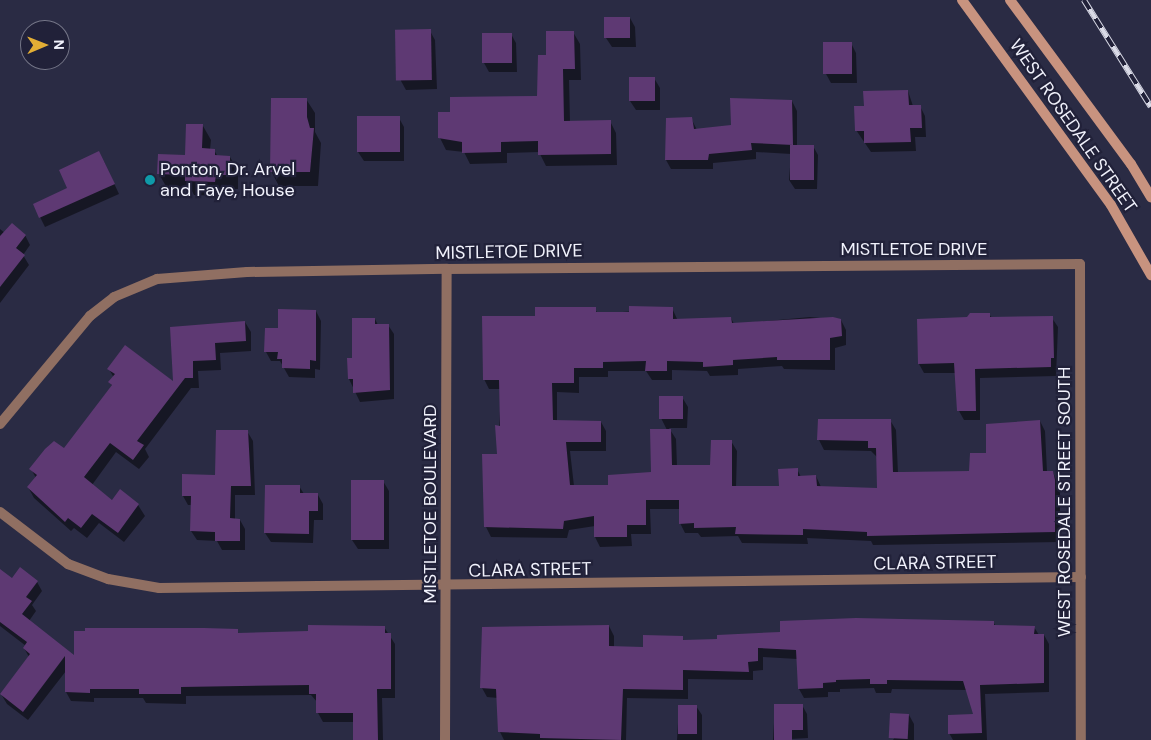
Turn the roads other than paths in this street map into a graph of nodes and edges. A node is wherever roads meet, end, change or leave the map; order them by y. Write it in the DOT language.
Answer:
graph roads {
  1 [pos="962,0"];
  2 [pos="1010,0"];
  3 [pos="1151,198"];
  4 [pos="1080,264"];
  5 [pos="447,269"];
  6 [pos="1151,275"];
  7 [pos="0,424"];
  8 [pos="0,512"];
  9 [pos="1082,577"];
  10 [pos="446,587"];
  11 [pos="445,740"];
  12 [pos="1081,740"];
  1 -- 6 [label="main road, WEST ROSEDALE STREET"];
  2 -- 3 [label="main road, WEST ROSEDALE STREET"];
  4 -- 5 [label="street, MISTLETOE DRIVE"];
  4 -- 9 [label="street, WEST ROSEDALE STREET SOUTH"];
  5 -- 7 [label="street, MISTLETOE DRIVE"];
  5 -- 10 [label="street, MISTLETOE BOULEVARD"];
  8 -- 10 [label="street, CLARA STREET"];
  9 -- 10 [label="street, CLARA STREET"];
  9 -- 12 [label="street, WEST ROSEDALE STREET SOUTH"];
  10 -- 11 [label="street, MISTLETOE BOULEVARD"];
}
